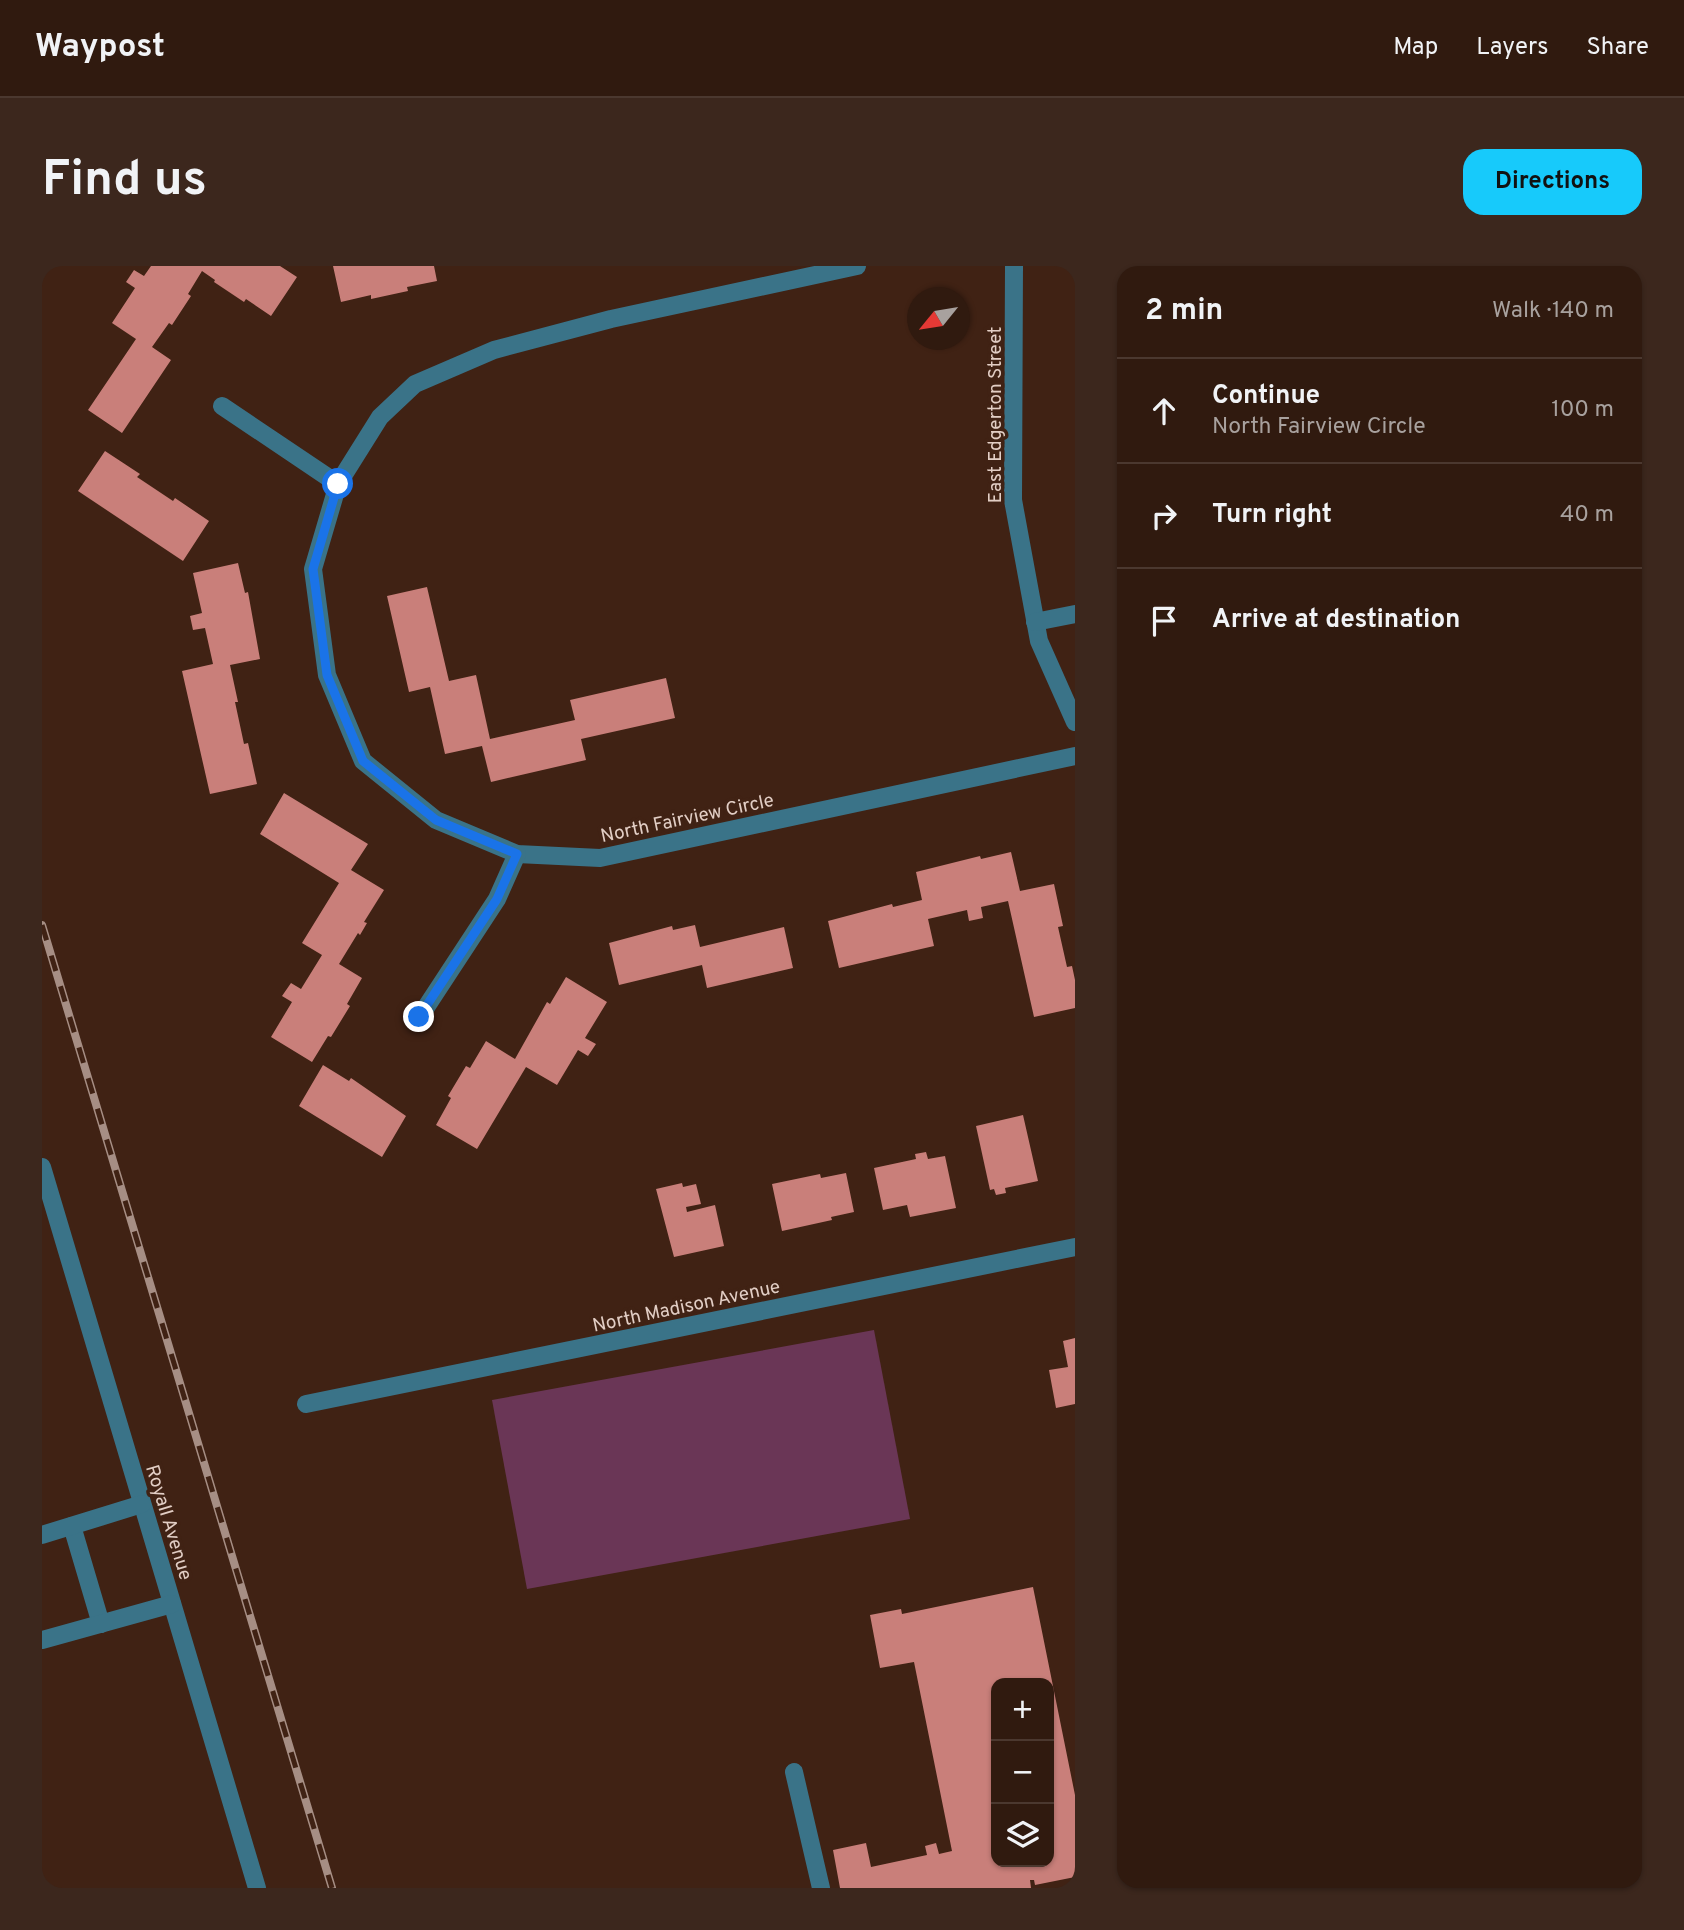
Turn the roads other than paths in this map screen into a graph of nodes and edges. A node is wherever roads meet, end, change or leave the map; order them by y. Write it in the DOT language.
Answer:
graph roads {
  1 [pos="856,266"];
  2 [pos="1014,266"];
  3 [pos="222,406"];
  4 [pos="338,484"];
  5 [pos="1075,614"];
  6 [pos="1035,622"];
  7 [pos="1075,722"];
  8 [pos="1075,755"];
  9 [pos="517,854"];
  10 [pos="419,1017"];
  11 [pos="42,1167"];
  12 [pos="1075,1247"];
  13 [pos="306,1405"];
  14 [pos="142,1504"];
  15 [pos="72,1526"];
  16 [pos="42,1535"];
  17 [pos="172,1604"];
  18 [pos="101,1624"];
  19 [pos="42,1640"];
  20 [pos="794,1772"];
  21 [pos="257,1888"];
  22 [pos="821,1888"];
  1 -- 4 [label="street, North Fairview Circle"];
  2 -- 6 [label="street, East Edgerton Street"];
  3 -- 4 [label="street"];
  4 -- 9 [label="street, North Fairview Circle"];
  5 -- 6 [label="street"];
  6 -- 7 [label="street, East Edgerton Street"];
  8 -- 9 [label="street, North Fairview Circle"];
  9 -- 10 [label="street"];
  11 -- 14 [label="street, Royall Avenue"];
  12 -- 13 [label="street, North Madison Avenue"];
  14 -- 15 [label="street"];
  14 -- 17 [label="street, Royall Avenue"];
  15 -- 16 [label="street"];
  15 -- 18 [label="street"];
  17 -- 18 [label="street"];
  17 -- 21 [label="street, Royall Avenue"];
  18 -- 19 [label="street"];
  20 -- 22 [label="street"];
}
